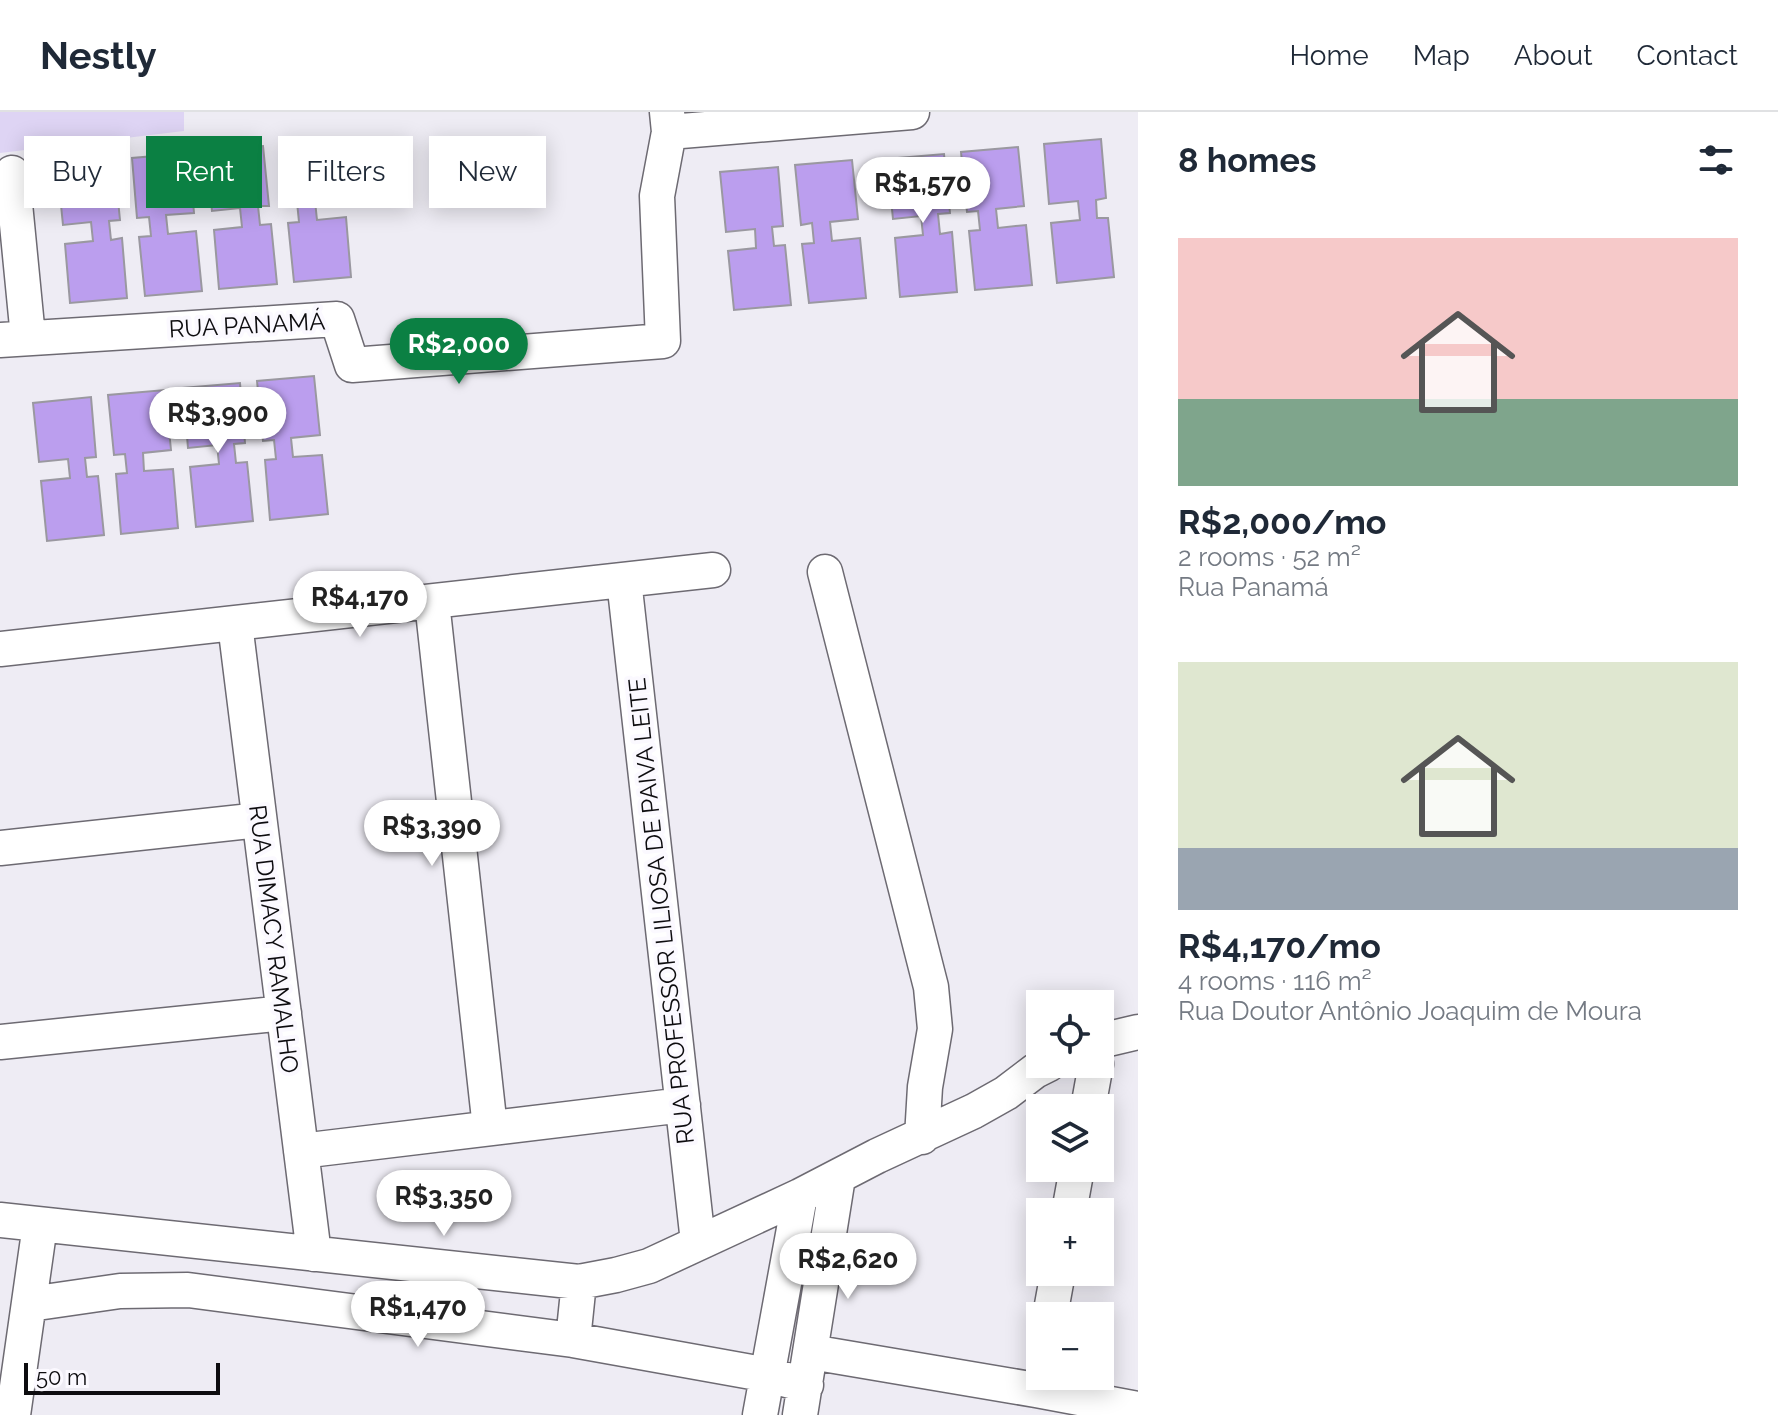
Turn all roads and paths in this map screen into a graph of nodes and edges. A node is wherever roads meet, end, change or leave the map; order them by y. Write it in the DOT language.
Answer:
graph roads {
  1 [pos="912,112"];
  2 [pos="668,122"];
  3 [pos="12,173"];
  4 [pos="14,338"];
  5 [pos="713,570"];
  6 [pos="825,572"];
  7 [pos="624,580"];
  8 [pos="432,602"];
  9 [pos="235,624"];
  10 [pos="0,649"];
  11 [pos="259,820"];
  12 [pos="0,848"];
  13 [pos="284,1013"];
  14 [pos="1138,1032"];
  15 [pos="1114,1038"];
  16 [pos="0,1042"];
  17 [pos="1026,1078"];
  18 [pos="683,1105"];
  19 [pos="490,1128"];
  20 [pos="922,1137"];
  21 [pos="301,1151"];
  22 [pos="838,1177"];
  23 [pos="800,1196"];
  24 [pos="0,1220"];
  25 [pos="40,1225"];
  26 [pos="698,1242"];
  27 [pos="314,1254"];
  28 [pos="579,1282"];
  29 [pos="30,1304"];
  30 [pos="573,1340"];
  31 [pos="10,1361"];
  32 [pos="768,1375"];
  33 [pos="1026,1379"];
  34 [pos="806,1384"];
  35 [pos="1075,1390"];
  36 [pos="1138,1409"];
  37 [pos="13,1415"];
  38 [pos="760,1415"];
  1 -- 2 [label="street"];
  2 -- 4 [label="street, RUA PANAMÁ"];
  3 -- 4 [label="street"];
  5 -- 7 [label="street"];
  6 -- 20 [label="street"];
  7 -- 8 [label="street"];
  7 -- 18 [label="street, RUA PROFESSOR LILIOSA DE PAIVA LEITE"];
  8 -- 9 [label="street"];
  8 -- 19 [label="street"];
  9 -- 10 [label="street"];
  9 -- 11 [label="street, RUA DIMACY RAMALHO"];
  11 -- 12 [label="street"];
  11 -- 13 [label="street, RUA DIMACY RAMALHO"];
  13 -- 16 [label="street"];
  13 -- 21 [label="street, RUA DIMACY RAMALHO"];
  14 -- 15 [label="street"];
  17 -- 20 [label="street"];
  18 -- 19 [label="street"];
  18 -- 26 [label="street, RUA PROFESSOR LILIOSA DE PAIVA LEITE"];
  19 -- 21 [label="street"];
  20 -- 22 [label="street"];
  21 -- 27 [label="street, RUA DIMACY RAMALHO"];
  22 -- 23 [label="street"];
  22 -- 34 [label="street"];
  23 -- 26 [label="street"];
  23 -- 32 [label="street"];
  24 -- 25 [label="street"];
  25 -- 27 [label="street"];
  25 -- 29 [label="street"];
  26 -- 28 [label="street"];
  27 -- 28 [label="street"];
  28 -- 30 [label="street"];
  29 -- 30 [label="street"];
  29 -- 31 [label="street"];
  30 -- 32 [label="street"];
  31 -- 37 [label="street"];
  32 -- 34 [label="street"];
  32 -- 38 [label="street"];
  33 -- 34 [label="street"];
  35 -- 36 [label="street"];
}
